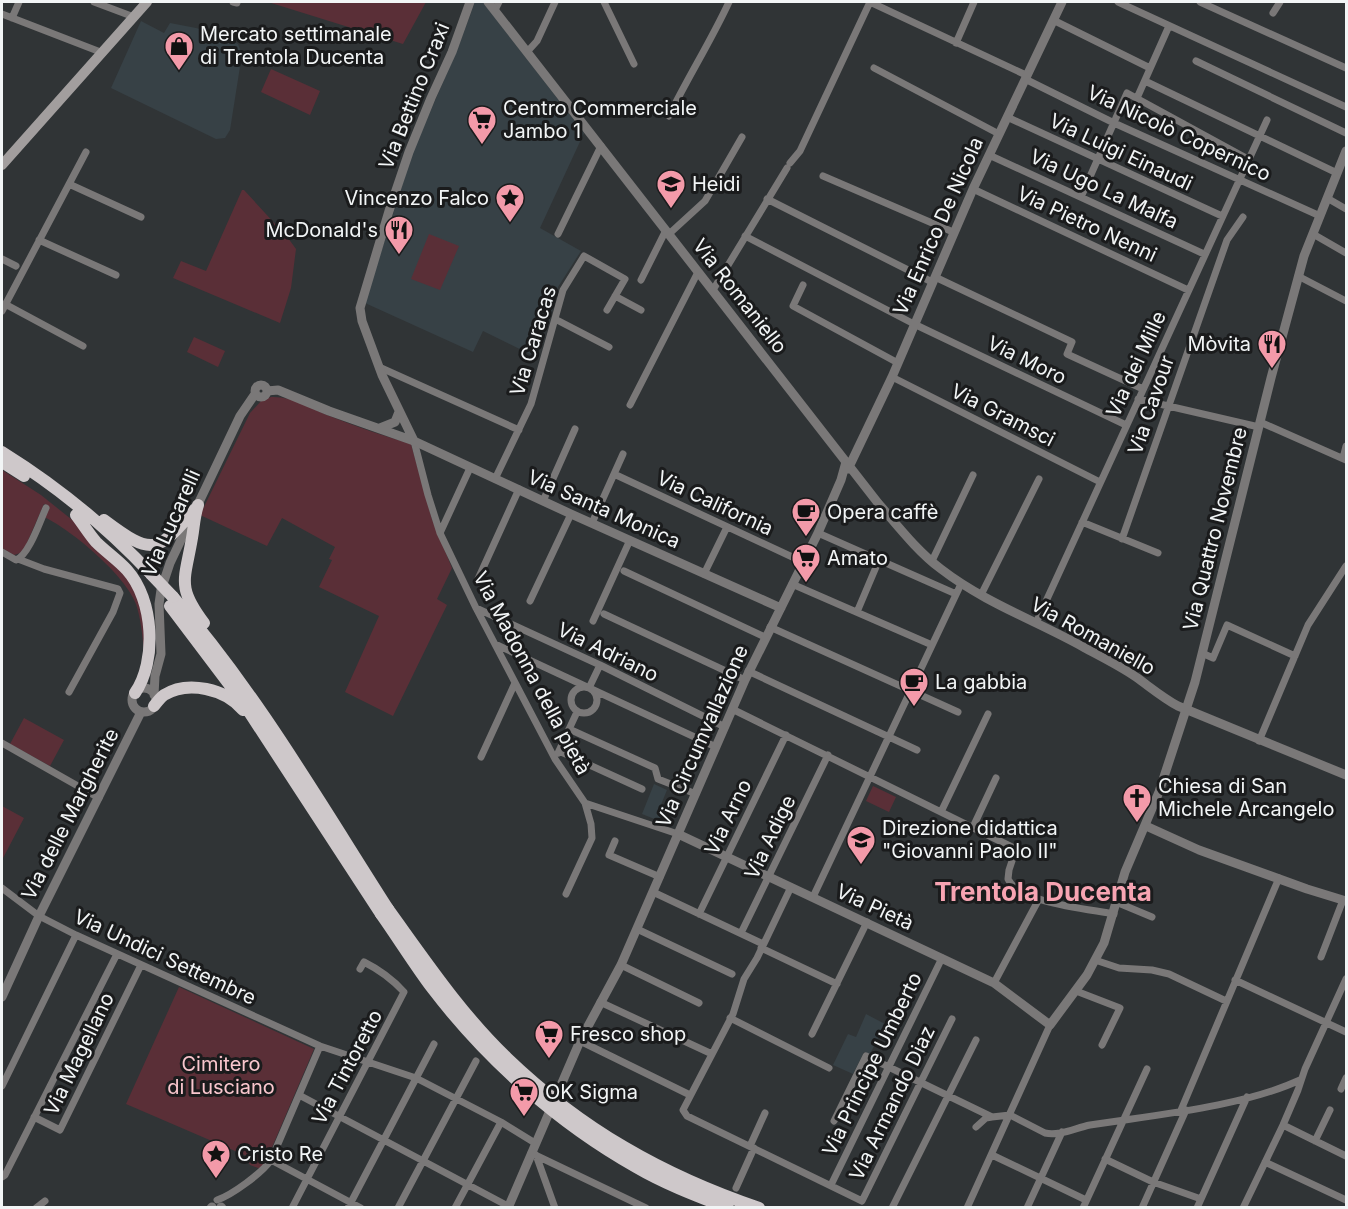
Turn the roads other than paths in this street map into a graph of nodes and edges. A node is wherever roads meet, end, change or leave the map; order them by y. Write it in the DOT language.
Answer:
graph roads {
  1 [pos="19,2"];
  2 [pos="94,2"];
  3 [pos="147,2"];
  4 [pos="470,2"];
  5 [pos="488,2"];
  6 [pos="555,2"];
  7 [pos="604,2"];
  8 [pos="729,2"];
  9 [pos="870,2"];
  10 [pos="974,2"];
  11 [pos="1062,2"];
  12 [pos="1118,2"];
  13 [pos="1200,2"];
  14 [pos="1280,2"];
  15 [pos="497,6"];
  16 [pos="1273,13"];
  17 [pos="2,14"];
  18 [pos="134,17"];
  19 [pos="12,18"];
  20 [pos="1053,20"];
  21 [pos="1169,26"];
  22 [pos="956,43"];
  23 [pos="527,52"];
  24 [pos="103,53"];
  25 [pos="1196,61"];
  26 [pos="634,64"];
  27 [pos="874,68"];
  28 [pos="1150,68"];
  29 [pos="1347,68"];
  30 [pos="1025,77"];
  31 [pos="1144,81"];
  32 [pos="1137,98"];
  33 [pos="1347,107"];
  34 [pos="669,116"];
  35 [pos="1006,117"];
  36 [pos="1267,120"];
  37 [pos="1114,123"];
  38 [pos="1347,133"];
  39 [pos="999,134"];
  40 [pos="742,137"];
  41 [pos="1258,137"];
  42 [pos="601,146"];
  43 [pos="1347,151"];
  44 [pos="86,152"];
  45 [pos="989,155"];
  46 [pos="1248,159"];
  47 [pos="1097,160"];
  48 [pos="2,165"];
  49 [pos="1341,172"];
  50 [pos="823,176"];
  51 [pos="1238,180"];
  52 [pos="69,184"];
  53 [pos="973,189"];
  54 [pos="1081,197"];
  55 [pos="1327,198"];
  56 [pos="767,200"];
  57 [pos="1347,209"];
  58 [pos="1222,216"];
  59 [pos="1320,216"];
  60 [pos="141,218"];
  61 [pos="1243,218"];
  62 [pos="668,232"];
  63 [pos="953,232"];
  64 [pos="558,234"];
  65 [pos="1313,234"];
  66 [pos="745,236"];
  67 [pos="39,240"];
  68 [pos="1347,253"];
  69 [pos="1204,254"];
  70 [pos="2,259"];
  71 [pos="16,266"];
  72 [pos="698,272"];
  73 [pos="116,275"];
  74 [pos="1298,276"];
  75 [pos="933,279"];
  76 [pos="641,280"];
  77 [pos="803,285"];
  78 [pos="713,290"];
  79 [pos="1188,290"];
  80 [pos="615,296"];
  81 [pos="1347,301"];
  82 [pos="3,307"];
  83 [pos="607,310"];
  84 [pos="641,310"];
  85 [pos="555,319"];
  86 [pos="914,324"];
  87 [pos="83,346"];
  88 [pos="609,347"];
  89 [pos="898,363"];
  90 [pos="379,367"];
  91 [pos="892,377"];
  92 [pos="1143,389"];
  93 [pos="1138,399"];
  94 [pos="630,405"];
  95 [pos="1168,406"];
  96 [pos="399,412"];
  97 [pos="1260,424"];
  98 [pos="1126,425"];
  99 [pos="380,428"];
  100 [pos="575,429"];
  101 [pos="519,430"];
  102 [pos="414,441"];
  103 [pos="1347,446"];
  104 [pos="2,450"];
  105 [pos="623,453"];
  106 [pos="1345,459"];
  107 [pos="2,462"];
  108 [pos="16,466"];
  109 [pos="470,468"];
  110 [pos="848,472"];
  111 [pos="614,474"];
  112 [pos="974,475"];
  113 [pos="495,479"];
  114 [pos="1038,479"];
  115 [pos="42,480"];
  116 [pos="1100,482"];
  117 [pos="519,489"];
  118 [pos="543,501"];
  119 [pos="71,503"];
  120 [pos="198,506"];
  121 [pos="46,508"];
  122 [pos="571,514"];
  123 [pos="76,515"];
  124 [pos="1082,522"];
  125 [pos="592,523"];
  126 [pos="727,527"];
  127 [pos="440,533"];
  128 [pos="818,533"];
  129 [pos="1122,539"];
  130 [pos="630,540"];
  131 [pos="2,552"];
  132 [pos="1158,553"];
  133 [pos="18,559"];
  134 [pos="879,560"];
  135 [pos="932,561"];
  136 [pos="803,562"];
  137 [pos="1347,566"];
  138 [pos="624,571"];
  139 [pos="704,574"];
  140 [pos="150,579"];
  141 [pos="478,579"];
  142 [pos="792,584"];
  143 [pos="961,584"];
  144 [pos="956,594"];
  145 [pos="981,595"];
  146 [pos="171,601"];
  147 [pos="530,602"];
  148 [pos="476,608"];
  149 [pos="781,608"];
  150 [pos="857,612"];
  151 [pos="604,614"];
  152 [pos="593,621"];
  153 [pos="1036,623"];
  154 [pos="770,627"];
  155 [pos="765,637"];
  156 [pos="494,644"];
  157 [pos="932,645"];
  158 [pos="1202,653"];
  159 [pos="1295,656"];
  160 [pos="600,665"];
  161 [pos="231,671"];
  162 [pos="746,675"];
  163 [pos="155,676"];
  164 [pos="515,683"];
  165 [pos="589,688"];
  166 [pos="140,691"];
  167 [pos="910,691"];
  168 [pos="69,693"];
  169 [pos="154,700"];
  170 [pos="732,709"];
  171 [pos="1187,709"];
  172 [pos="141,712"];
  173 [pos="577,712"];
  174 [pos="958,712"];
  175 [pos="988,714"];
  176 [pos="725,727"];
  177 [pos="569,729"];
  178 [pos="786,735"];
  179 [pos="888,736"];
  180 [pos="1259,741"];
  181 [pos="2,743"];
  182 [pos="716,747"];
  183 [pos="917,750"];
  184 [pos="559,751"];
  185 [pos="828,755"];
  186 [pos="481,757"];
  187 [pos="555,759"];
  188 [pos="289,773"];
  189 [pos="1347,775"];
  190 [pos="870,777"];
  191 [pos="996,778"];
  192 [pos="642,789"];
  193 [pos="696,794"];
  194 [pos="99,798"];
  195 [pos="585,803"];
  196 [pos="941,812"];
  197 [pos="1146,826"];
  198 [pos="973,827"];
  199 [pos="678,834"];
  200 [pos="615,841"];
  201 [pos="726,857"];
  202 [pos="660,877"];
  203 [pos="769,877"];
  204 [pos="1279,878"];
  205 [pos="791,887"];
  206 [pos="2,888"];
  207 [pos="653,892"];
  208 [pos="566,894"];
  209 [pos="813,897"];
  210 [pos="1039,899"];
  211 [pos="1345,900"];
  212 [pos="1116,902"];
  213 [pos="384,911"];
  214 [pos="699,914"];
  215 [pos="1114,914"];
  216 [pos="39,916"];
  217 [pos="1152,917"];
  218 [pos="867,922"];
  219 [pos="637,929"];
  220 [pos="741,933"];
  221 [pos="76,935"];
  222 [pos="762,946"];
  223 [pos="117,954"];
  224 [pos="1321,957"];
  225 [pos="942,958"];
  226 [pos="1095,960"];
  227 [pos="621,965"];
  228 [pos="141,966"];
  229 [pos="360,969"];
  230 [pos="732,974"];
  231 [pos="1347,979"];
  232 [pos="1235,980"];
  233 [pos="993,983"];
  234 [pos="837,984"];
  235 [pos="1076,991"];
  236 [pos="2,997"];
  237 [pos="1226,1001"];
  238 [pos="699,1003"];
  239 [pos="599,1004"];
  240 [pos="730,1018"];
  241 [pos="952,1019"];
  242 [pos="1327,1022"];
  243 [pos="1050,1025"];
  244 [pos="1347,1032"];
  245 [pos="812,1034"];
  246 [pos="976,1040"];
  247 [pos="580,1041"];
  248 [pos="434,1044"];
  249 [pos="1102,1045"];
  250 [pos="320,1046"];
  251 [pos="712,1054"];
  252 [pos="476,1061"];
  253 [pos="368,1062"];
  254 [pos="888,1066"];
  255 [pos="829,1068"];
  256 [pos="1147,1069"];
  257 [pos="416,1078"];
  258 [pos="1347,1078"];
  259 [pos="1300,1080"];
  260 [pos="920,1083"];
  261 [pos="2,1086"];
  262 [pos="1341,1089"];
  263 [pos="688,1094"];
  264 [pos="299,1095"];
  265 [pos="948,1096"];
  266 [pos="1247,1097"];
  267 [pos="458,1098"];
  268 [pos="1184,1110"];
  269 [pos="1330,1110"];
  270 [pos="765,1113"];
  271 [pos="1010,1115"];
  272 [pos="34,1117"];
  273 [pos="340,1117"];
  274 [pos="992,1117"];
  275 [pos="1123,1120"];
  276 [pos="834,1121"];
  277 [pos="501,1122"];
  278 [pos="1282,1125"];
  279 [pos="976,1127"];
  280 [pos="1062,1132"];
  281 [pos="383,1140"];
  282 [pos="1316,1141"];
  283 [pos="752,1147"];
  284 [pos="534,1151"];
  285 [pos="992,1155"];
  286 [pos="1347,1156"];
  287 [pos="1105,1159"];
  288 [pos="271,1160"];
  289 [pos="422,1160"];
  290 [pos="1265,1162"];
  291 [pos="2,1178"];
  292 [pos="307,1179"];
  293 [pos="1040,1179"];
  294 [pos="1153,1182"];
  295 [pos="468,1184"];
  296 [pos="831,1185"];
  297 [pos="736,1188"];
  298 [pos="1201,1199"];
  299 [pos="1347,1200"];
  300 [pos="45,1202"];
  301 [pos="1084,1204"];
  302 [pos="349,1205"];
  303 [pos="217,1206"];
  304 [pos="508,1207"];
  305 [pos="36,1208"];
  306 [pos="292,1208"];
  307 [pos="361,1208"];
  308 [pos="398,1208"];
  309 [pos="455,1208"];
  310 [pos="555,1208"];
  311 [pos="646,1208"];
  312 [pos="728,1208"];
  313 [pos="759,1208"];
  314 [pos="892,1208"];
  315 [pos="967,1208"];
  316 [pos="1027,1208"];
  317 [pos="1142,1208"];
  318 [pos="1197,1208"];
  319 [pos="1243,1208"];
  1 -- 19 [label="street"];
  2 -- 18 [label="street"];
  3 -- 18 [label="main road"];
  4 -- 90 [label="street, Via Bettino Craxi"];
  5 -- 15 [label="street, Via Romaniello"];
  6 -- 23 [label="street"];
  7 -- 26 [label="street"];
  8 -- 34 [label="street"];
  9 -- 22 [label="street, Via Nicolò Copernico"];
  9 -- 56 [label="street"];
  10 -- 22 [label="street"];
  11 -- 20 [label="street, Via Enrico De Nicola"];
  12 -- 21 [label="street"];
  13 -- 29 [label="street"];
  14 -- 16 [label="street"];
  15 -- 23 [label="street, Via Romaniello"];
  17 -- 19 [label="street"];
  18 -- 24 [label="main road"];
  19 -- 24 [label="street"];
  20 -- 28 [label="street"];
  20 -- 30 [label="street, Via Enrico De Nicola"];
  21 -- 28 [label="street"];
  21 -- 33 [label="street"];
  22 -- 30 [label="street, Via Nicolò Copernico"];
  23 -- 42 [label="street, Via Romaniello"];
  24 -- 48 [label="main road"];
  25 -- 38 [label="street"];
  27 -- 39 [label="street"];
  28 -- 31 [label="street"];
  30 -- 35 [label="street, Via Enrico De Nicola"];
  30 -- 37 [label="street, Via Nicolò Copernico"];
  31 -- 32 [label="street"];
  31 -- 41 [label="street"];
  32 -- 37 [label="street"];
  32 -- 46 [label="street"];
  35 -- 39 [label="street, Via Enrico De Nicola"];
  35 -- 47 [label="street, Via Luigi Einaudi"];
  36 -- 41 [label="street, Via dei Mille"];
  37 -- 47 [label="street"];
  37 -- 51 [label="street, Via Nicolò Copernico"];
  39 -- 45 [label="street, Via Enrico De Nicola"];
  40 -- 62 [label="street"];
  41 -- 46 [label="street, Via dei Mille"];
  41 -- 49 [label="street"];
  42 -- 62 [label="street, Via Romaniello"];
  42 -- 64 [label="street"];
  43 -- 49 [label="street, Via Quattro Novembre"];
  44 -- 52 [label="street"];
  45 -- 53 [label="street, Via Enrico De Nicola"];
  45 -- 54 [label="street, Via Ugo La Malfa"];
  46 -- 51 [label="street, Via dei Mille"];
  47 -- 54 [label="street"];
  47 -- 58 [label="street, Via Luigi Einaudi"];
  49 -- 55 [label="street, Via Quattro Novembre"];
  50 -- 63 [label="street"];
  51 -- 58 [label="street, Via dei Mille"];
  51 -- 59 [label="street, Via Nicolò Copernico"];
  52 -- 60 [label="street"];
  52 -- 67 [label="street"];
  53 -- 63 [label="street, Via Enrico De Nicola"];
  53 -- 79 [label="street, Via Pietro Nenni"];
  54 -- 69 [label="street, Via Ugo La Malfa"];
  55 -- 57 [label="street"];
  55 -- 59 [label="street, Via Quattro Novembre"];
  56 -- 66 [label="street"];
  56 -- 75 [label="street"];
  58 -- 69 [label="street, Via dei Mille"];
  59 -- 65 [label="street, Via Quattro Novembre"];
  61 -- 95 [label="street, Via Cavour"];
  62 -- 72 [label="street, Via Romaniello"];
  62 -- 76 [label="street"];
  63 -- 75 [label="street, Via Enrico De Nicola"];
  65 -- 68 [label="street"];
  65 -- 74 [label="street, Via Quattro Novembre"];
  66 -- 78 [label="street"];
  66 -- 86 [label="street, Via Moro"];
  67 -- 73 [label="street"];
  67 -- 82 [label="street"];
  69 -- 79 [label="street, Via dei Mille"];
  70 -- 71 [label="street"];
  72 -- 78 [label="street, Via Romaniello"];
  72 -- 94 [label="street"];
  74 -- 81 [label="street"];
  74 -- 97 [label="street, Via Quattro Novembre"];
  75 -- 86 [label="street, Via Enrico De Nicola"];
  75 -- 92 [label="street"];
  77 -- 89 [label="street"];
  78 -- 110 [label="street, Via Romaniello"];
  79 -- 92 [label="street, Via dei Mille"];
  80 -- 83 [label="street, Via Caracas"];
  80 -- 84 [label="street"];
  80 -- 85 [label="street, Via Caracas"];
  82 -- 87 [label="street"];
  85 -- 88 [label="street"];
  85 -- 101 [label="street, Via Caracas"];
  86 -- 89 [label="street, Via Enrico De Nicola"];
  86 -- 98 [label="street, Via Moro"];
  89 -- 91 [label="street, Via Enrico De Nicola"];
  90 -- 96 [label="street, Via Bettino Craxi"];
  90 -- 101 [label="street"];
  91 -- 110 [label="street, Via Enrico De Nicola"];
  91 -- 116 [label="street, Via Gramsci"];
  92 -- 93 [label="street, Via dei Mille"];
  93 -- 95 [label="street"];
  93 -- 98 [label="street, Via dei Mille"];
  95 -- 97 [label="street"];
  95 -- 129 [label="street, Via Cavour"];
  96 -- 99 [label="street"];
  96 -- 102 [label="street, Via Bettino Craxi"];
  97 -- 106 [label="street"];
  97 -- 158 [label="street, Via Quattro Novembre"];
  98 -- 116 [label="street, Via dei Mille"];
  99 -- 102 [label="street, Via Lucarelli"];
  99 -- 120 [label="street, Via Lucarelli"];
  100 -- 118 [label="street"];
  101 -- 113 [label="street, Via Caracas"];
  102 -- 109 [label="street, Via Santa Monica"];
  102 -- 127 [label="street, Via Madonna della pietà"];
  103 -- 106 [label="street"];
  104 -- 108 [label="highway"];
  104 -- 115 [label="highway"];
  105 -- 111 [label="street"];
  107 -- 108 [label="highway"];
  108 -- 115 [label="highway"];
  108 -- 123 [label="highway"];
  109 -- 113 [label="street, Via Santa Monica"];
  109 -- 127 [label="street"];
  110 -- 128 [label="street, Via Circumvallazione"];
  110 -- 135 [label="street, Via Romaniello"];
  111 -- 125 [label="street"];
  111 -- 126 [label="street, Via California"];
  112 -- 135 [label="street"];
  113 -- 117 [label="street, Via Santa Monica"];
  114 -- 145 [label="street"];
  115 -- 119 [label="highway"];
  116 -- 124 [label="street, Via dei Mille"];
  117 -- 118 [label="street, Via Santa Monica"];
  117 -- 141 [label="street"];
  118 -- 122 [label="street, Via Santa Monica"];
  119 -- 120 [label="highway"];
  119 -- 140 [label="highway"];
  120 -- 161 [label="highway"];
  120 -- 163 [label="street, Via Lucarelli"];
  121 -- 133 [label="street"];
  122 -- 125 [label="street, Via Santa Monica"];
  122 -- 147 [label="street"];
  123 -- 140 [label="highway"];
  123 -- 166 [label="highway"];
  124 -- 129 [label="street"];
  124 -- 153 [label="street, Via dei Mille"];
  125 -- 130 [label="street, Via Santa Monica"];
  126 -- 136 [label="street, Via California"];
  126 -- 139 [label="street"];
  127 -- 148 [label="street, Via Madonna della pietà"];
  128 -- 134 [label="street"];
  128 -- 136 [label="street, Via Circumvallazione"];
  129 -- 132 [label="street"];
  130 -- 139 [label="street, Via Santa Monica"];
  130 -- 152 [label="street"];
  131 -- 133 [label="street"];
  133 -- 168 [label="street"];
  134 -- 144 [label="street"];
  134 -- 150 [label="street"];
  135 -- 143 [label="street, Via Romaniello"];
  136 -- 142 [label="street, Via Circumvallazione"];
  137 -- 159 [label="street"];
  138 -- 155 [label="street"];
  139 -- 149 [label="street, Via Santa Monica"];
  140 -- 146 [label="highway, bridge"];
  142 -- 149 [label="street, Via Circumvallazione"];
  142 -- 150 [label="street"];
  143 -- 144 [label="street"];
  143 -- 145 [label="street, Via Romaniello"];
  144 -- 157 [label="street"];
  145 -- 153 [label="street, Via Romaniello"];
  146 -- 161 [label="highway"];
  146 -- 188 [label="highway"];
  148 -- 156 [label="street, Via Madonna della pietà"];
  148 -- 160 [label="street, Via Adriano"];
  149 -- 154 [label="street, Via Circumvallazione"];
  150 -- 157 [label="street"];
  151 -- 162 [label="street"];
  153 -- 171 [label="street, Via Romaniello"];
  154 -- 155 [label="street, Via Circumvallazione"];
  154 -- 167 [label="street"];
  155 -- 162 [label="street, Via Circumvallazione"];
  156 -- 164 [label="street, Via Madonna della pietà"];
  156 -- 165 [label="street"];
  157 -- 167 [label="street"];
  158 -- 159 [label="street"];
  158 -- 171 [label="street, Via Quattro Novembre"];
  159 -- 180 [label="street"];
  160 -- 165 [label="street"];
  160 -- 176 [label="street, Via Adriano"];
  161 -- 213 [label="highway"];
  162 -- 170 [label="street, Via Circumvallazione"];
  162 -- 179 [label="street"];
  163 -- 166 [label="street, Via Lucarelli"];
  163 -- 169 [label="street, Via Lucarelli"];
  164 -- 186 [label="street"];
  164 -- 187 [label="street, Via Madonna della pietà"];
  165 -- 173 [label="street"];
  165 -- 173 [label="street"];
  165 -- 182 [label="street"];
  166 -- 169 [label="street"];
  166 -- 172 [label="street"];
  167 -- 174 [label="street"];
  167 -- 179 [label="street"];
  169 -- 172 [label="street"];
  169 -- 188 [label="highway"];
  170 -- 176 [label="street, Via Circumvallazione"];
  170 -- 178 [label="street"];
  171 -- 180 [label="street, Via Romaniello"];
  171 -- 197 [label="street, Via Quattro Novembre"];
  172 -- 194 [label="street, Via delle Margherite"];
  173 -- 177 [label="street"];
  175 -- 196 [label="street"];
  176 -- 182 [label="street, Via Circumvallazione"];
  177 -- 184 [label="street"];
  177 -- 193 [label="street"];
  178 -- 185 [label="street"];
  178 -- 201 [label="street, Via Arno"];
  179 -- 183 [label="street"];
  179 -- 190 [label="street"];
  180 -- 189 [label="street, Via Romaniello"];
  181 -- 194 [label="street"];
  182 -- 193 [label="street, Via Circumvallazione"];
  184 -- 187 [label="street"];
  184 -- 192 [label="street"];
  185 -- 190 [label="street"];
  185 -- 203 [label="street, Via Adige"];
  187 -- 195 [label="street, Via Madonna della pietà"];
  188 -- 213 [label="highway"];
  190 -- 196 [label="street"];
  190 -- 209 [label="street"];
  191 -- 198 [label="street"];
  193 -- 199 [label="street, Via Circumvallazione"];
  194 -- 216 [label="street, Via delle Margherite"];
  195 -- 199 [label="street, Via Madonna della pietà"];
  195 -- 208 [label="street, Via Madonna della pietà"];
  196 -- 198 [label="street"];
  197 -- 204 [label="street"];
  197 -- 212 [label="street, Via Quattro Novembre"];
  198 -- 210 [label="street"];
  199 -- 201 [label="street, Via Pietà"];
  199 -- 202 [label="street, Via Circumvallazione"];
  200 -- 202 [label="street"];
  201 -- 203 [label="street, Via Pietà"];
  201 -- 214 [label="street, Via Arno"];
  202 -- 207 [label="street, Via Circumvallazione"];
  203 -- 205 [label="street, Via Pietà"];
  203 -- 220 [label="street, Via Adige"];
  204 -- 211 [label="street"];
  204 -- 232 [label="street"];
  205 -- 209 [label="street, Via Pietà"];
  205 -- 222 [label="street"];
  206 -- 216 [label="street, Via Undici Settembre"];
  207 -- 214 [label="street"];
  207 -- 219 [label="street, Via Circumvallazione"];
  209 -- 218 [label="street, Via Pietà"];
  210 -- 215 [label="street"];
  210 -- 233 [label="street"];
  211 -- 224 [label="street"];
  212 -- 215 [label="street, Via Quattro Novembre"];
  212 -- 217 [label="street"];
  213 -- 312 [label="highway, bridge"];
  213 -- 313 [label="highway, bridge"];
  214 -- 220 [label="street"];
  215 -- 226 [label="street, Via Quattro Novembre"];
  216 -- 221 [label="street, Via Undici Settembre"];
  216 -- 236 [label="street, Via delle Margherite"];
  218 -- 225 [label="street, Via Pietà"];
  218 -- 234 [label="street"];
  219 -- 227 [label="street, Via Circumvallazione"];
  219 -- 230 [label="street"];
  220 -- 222 [label="street"];
  221 -- 223 [label="street, Via Undici Settembre"];
  221 -- 261 [label="street"];
  222 -- 234 [label="street"];
  222 -- 240 [label="street"];
  223 -- 228 [label="street, Via Undici Settembre"];
  223 -- 272 [label="street"];
  225 -- 233 [label="street, Via Pietà"];
  225 -- 254 [label="street, Via Principe Umberto"];
  226 -- 235 [label="street, Via Quattro Novembre"];
  226 -- 237 [label="street"];
  227 -- 238 [label="street"];
  227 -- 239 [label="street, Via Circumvallazione"];
  228 -- 250 [label="street, Via Undici Settembre"];
  228 -- 272 [label="street, Via Magellano"];
  229 -- 253 [label="street, Via Tintoretto"];
  231 -- 242 [label="street"];
  232 -- 237 [label="street"];
  232 -- 242 [label="street"];
  233 -- 243 [label="street, Via Pietà"];
  234 -- 245 [label="street"];
  235 -- 243 [label="street, Via Quattro Novembre"];
  235 -- 249 [label="street"];
  237 -- 268 [label="street"];
  239 -- 247 [label="street, Via Circumvallazione"];
  239 -- 251 [label="street"];
  240 -- 251 [label="street"];
  240 -- 255 [label="street"];
  241 -- 260 [label="street, Via Armando Diaz"];
  242 -- 244 [label="street"];
  242 -- 259 [label="street"];
  243 -- 271 [label="street"];
  246 -- 265 [label="street"];
  247 -- 263 [label="street"];
  247 -- 284 [label="street, Via Circumvallazione"];
  248 -- 257 [label="street"];
  250 -- 253 [label="street, Via Undici Settembre"];
  250 -- 264 [label="street"];
  251 -- 283 [label="street"];
  252 -- 267 [label="street"];
  253 -- 257 [label="street, Via Undici Settembre"];
  253 -- 273 [label="street, Via Tintoretto"];
  254 -- 260 [label="street"];
  254 -- 276 [label="street"];
  254 -- 296 [label="street, Via Principe Umberto"];
  256 -- 275 [label="street"];
  257 -- 267 [label="street, Via Undici Settembre"];
  257 -- 281 [label="street"];
  258 -- 262 [label="street"];
  259 -- 266 [label="street"];
  259 -- 278 [label="street"];
  260 -- 265 [label="street"];
  260 -- 296 [label="street, Via Armando Diaz"];
  264 -- 273 [label="street"];
  264 -- 288 [label="street"];
  265 -- 274 [label="street"];
  265 -- 314 [label="street"];
  266 -- 268 [label="street"];
  266 -- 298 [label="street"];
  267 -- 277 [label="street, Via Undici Settembre"];
  267 -- 289 [label="street"];
  268 -- 275 [label="street"];
  268 -- 294 [label="street"];
  269 -- 282 [label="street"];
  270 -- 283 [label="street"];
  271 -- 274 [label="street"];
  271 -- 280 [label="street"];
  271 -- 285 [label="street"];
  272 -- 291 [label="street"];
  273 -- 281 [label="street"];
  273 -- 292 [label="street, Via Tintoretto"];
  274 -- 279 [label="street"];
  275 -- 280 [label="street"];
  275 -- 287 [label="street"];
  277 -- 284 [label="street, Via Undici Settembre"];
  277 -- 295 [label="street"];
  278 -- 282 [label="street"];
  278 -- 290 [label="street"];
  280 -- 293 [label="street"];
  281 -- 289 [label="street"];
  281 -- 302 [label="street"];
  282 -- 286 [label="street"];
  283 -- 296 [label="street"];
  283 -- 297 [label="street"];
  284 -- 304 [label="street, Via Circumvallazione"];
  284 -- 310 [label="street"];
  284 -- 311 [label="street, Via Undici Settembre"];
  285 -- 293 [label="street"];
  285 -- 315 [label="street"];
  287 -- 294 [label="street"];
  287 -- 301 [label="street"];
  288 -- 292 [label="street"];
  288 -- 303 [label="street"];
  289 -- 295 [label="street"];
  289 -- 308 [label="street"];
  290 -- 299 [label="street"];
  290 -- 319 [label="street"];
  292 -- 302 [label="street"];
  292 -- 306 [label="street, Via Tintoretto"];
  293 -- 301 [label="street"];
  293 -- 316 [label="street"];
  294 -- 298 [label="street"];
  294 -- 317 [label="street"];
  295 -- 304 [label="street"];
  295 -- 309 [label="street"];
  298 -- 318 [label="street"];
  300 -- 305 [label="street"];
  302 -- 307 [label="street"];
}
